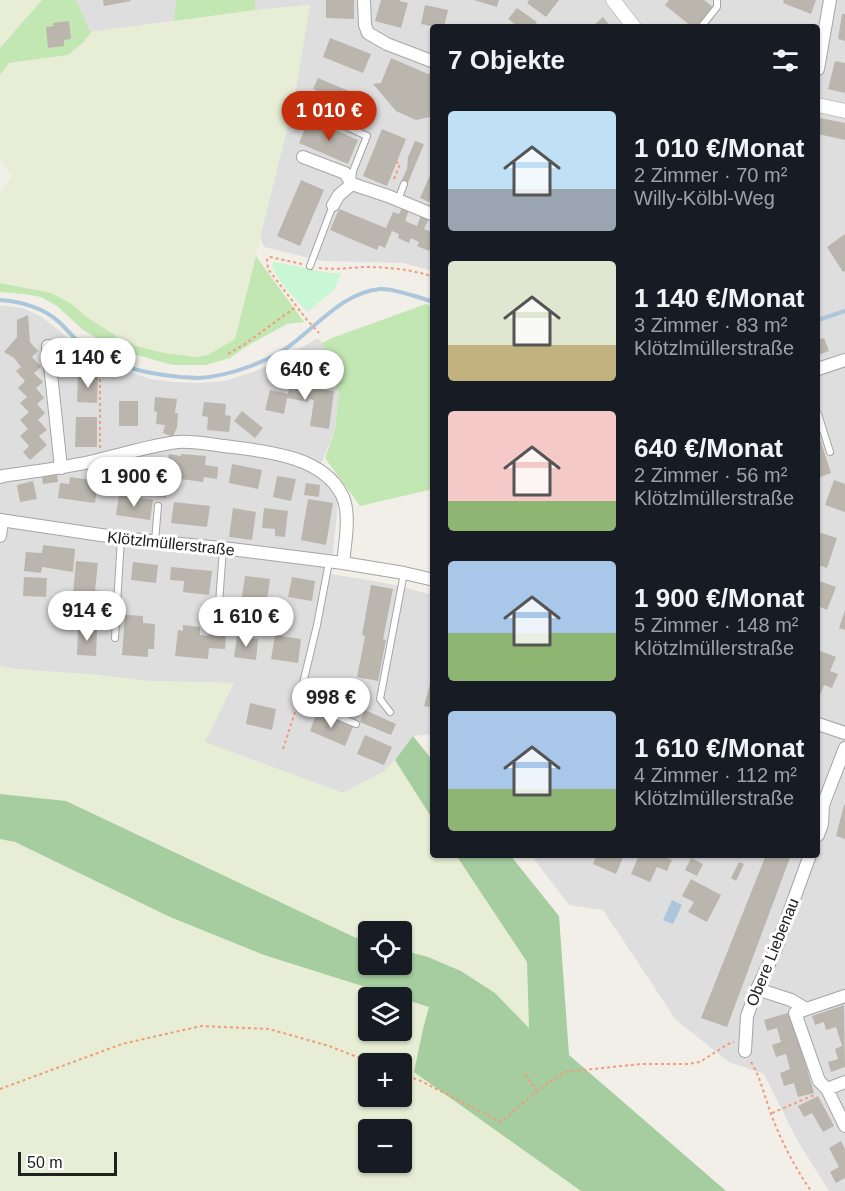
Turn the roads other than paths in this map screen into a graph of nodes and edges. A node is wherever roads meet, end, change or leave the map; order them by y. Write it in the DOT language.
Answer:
graph roads {
  1 [pos="364,0"];
  2 [pos="613,0"];
  3 [pos="717,0"];
  4 [pos="830,0"];
  5 [pos="632,24"];
  6 [pos="703,24"];
  7 [pos="820,58"];
  8 [pos="430,60"];
  9 [pos="820,105"];
  10 [pos="845,111"];
  11 [pos="330,128"];
  12 [pos="303,157"];
  13 [pos="352,184"];
  14 [pos="404,184"];
  15 [pos="393,198"];
  16 [pos="333,205"];
  17 [pos="430,213"];
  18 [pos="310,266"];
  19 [pos="48,346"];
  20 [pos="845,360"];
  21 [pos="820,368"];
  22 [pos="820,420"];
  23 [pos="830,452"];
  24 [pos="61,468"];
  25 [pos="0,477"];
  26 [pos="158,506"];
  27 [pos="1,520"];
  28 [pos="0,536"];
  29 [pos="121,538"];
  30 [pos="155,541"];
  31 [pos="223,548"];
  32 [pos="329,562"];
  33 [pos="343,563"];
  34 [pos="404,573"];
  35 [pos="430,579"];
  36 [pos="217,631"];
  37 [pos="115,638"];
  38 [pos="390,712"];
  39 [pos="356,724"];
  40 [pos="820,725"];
  41 [pos="845,733"];
  42 [pos="845,748"];
  43 [pos="820,830"];
  44 [pos="809,858"];
  45 [pos="757,989"];
  46 [pos="845,996"];
  47 [pos="806,1009"];
  48 [pos="745,1052"];
  49 [pos="845,1082"];
  50 [pos="827,1089"];
  51 [pos="845,1126"];
  1 -- 8 [label="street"];
  2 -- 5 [label="street"];
  3 -- 6 [label="lane"];
  4 -- 7 [label="street"];
  9 -- 10 [label="street"];
  11 -- 13 [label="lane"];
  12 -- 13 [label="street"];
  13 -- 15 [label="street"];
  13 -- 16 [label="street"];
  14 -- 15 [label="lane"];
  15 -- 17 [label="street"];
  16 -- 18 [label="lane"];
  19 -- 24 [label="street"];
  20 -- 21 [label="street"];
  22 -- 23 [label="lane"];
  24 -- 25 [label="street"];
  24 -- 33 [label="street"];
  26 -- 30 [label="lane"];
  27 -- 28 [label="street"];
  27 -- 29 [label="street, Klötzlmüllerstraße"];
  29 -- 30 [label="street, Klötzlmüllerstraße"];
  29 -- 37 [label="lane"];
  30 -- 31 [label="street, Klötzlmüllerstraße"];
  31 -- 32 [label="street, Klötzlmüllerstraße"];
  31 -- 36 [label="lane"];
  32 -- 33 [label="street, Klötzlmüllerstraße"];
  32 -- 39 [label="lane"];
  33 -- 34 [label="street, Klötzlmüllerstraße"];
  34 -- 35 [label="street, Klötzlmüllerstraße"];
  34 -- 38 [label="lane"];
  40 -- 41 [label="street"];
  42 -- 43 [label="street"];
  44 -- 45 [label="street, Obere Liebenau"];
  45 -- 47 [label="street"];
  45 -- 48 [label="street, Obere Liebenau"];
  46 -- 47 [label="street"];
  47 -- 50 [label="street"];
  49 -- 50 [label="street"];
  50 -- 51 [label="street"];
}
